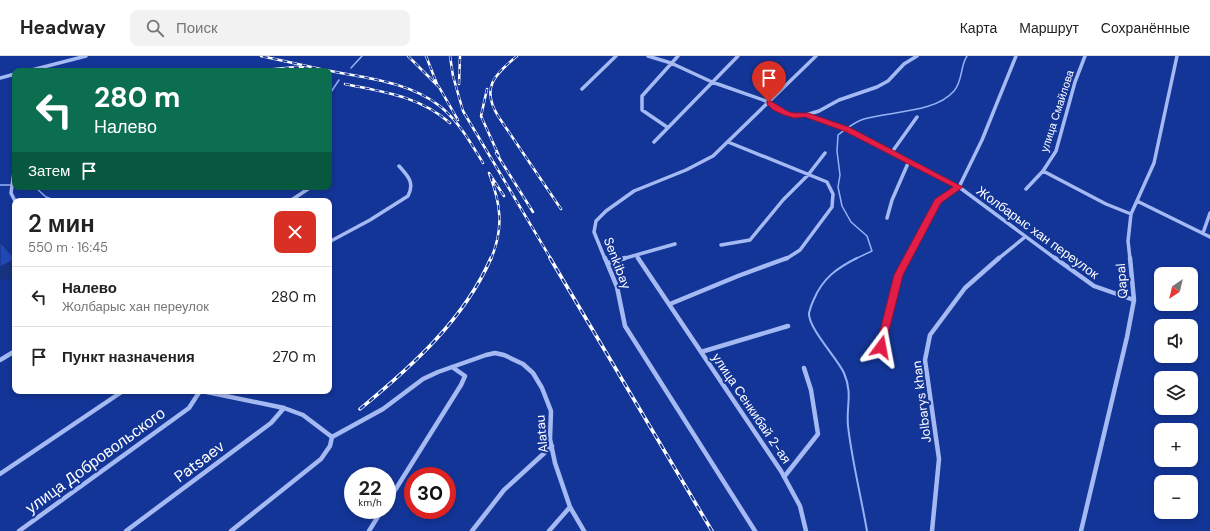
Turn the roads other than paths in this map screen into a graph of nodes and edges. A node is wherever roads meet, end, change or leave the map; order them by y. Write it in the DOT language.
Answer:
graph roads {
  1 [pos="86,56"];
  2 [pos="616,56"];
  3 [pos="648,56"];
  4 [pos="678,56"];
  5 [pos="738,56"];
  6 [pos="816,56"];
  7 [pos="917,56"];
  8 [pos="1016,56"];
  9 [pos="1085,56"];
  10 [pos="1177,56"];
  11 [pos="671,63"];
  12 [pos="40,68"];
  13 [pos="12,75"];
  14 [pos="0,78"];
  15 [pos="712,82"];
  16 [pos="582,89"];
  17 [pos="769,102"];
  18 [pos="806,115"];
  19 [pos="917,117"];
  20 [pos="667,127"];
  21 [pos="654,142"];
  22 [pos="728,142"];
  23 [pos="892,152"];
  24 [pos="825,153"];
  25 [pos="909,161"];
  26 [pos="400,166"];
  27 [pos="1043,171"];
  28 [pos="808,175"];
  29 [pos="12,185"];
  30 [pos="959,187"];
  31 [pos="1026,189"];
  32 [pos="306,190"];
  33 [pos="14,198"];
  34 [pos="294,198"];
  35 [pos="1137,201"];
  36 [pos="1210,213"];
  37 [pos="1131,214"];
  38 [pos="887,218"];
  39 [pos="1203,233"];
  40 [pos="1025,237"];
  41 [pos="1210,237"];
  42 [pos="332,240"];
  43 [pos="675,244"];
  44 [pos="721,245"];
  45 [pos="636,255"];
  46 [pos="608,263"];
  47 [pos="1134,300"];
  48 [pos="670,304"];
  49 [pos="788,326"];
  50 [pos="881,347"];
  51 [pos="702,352"];
  52 [pos="12,353"];
  53 [pos="0,360"];
  54 [pos="452,367"];
  55 [pos="804,368"];
  56 [pos="119,394"];
  57 [pos="199,394"];
  58 [pos="216,394"];
  59 [pos="284,408"];
  60 [pos="332,437"];
  61 [pos="552,446"];
  62 [pos="0,474"];
  63 [pos="784,477"];
  64 [pos="396,489"];
  65 [pos="570,507"];
  66 [pos="376,519"];
  67 [pos="19,531"];
  68 [pos="126,531"];
  69 [pos="231,531"];
  70 [pos="369,531"];
  71 [pos="472,531"];
  72 [pos="549,531"];
  73 [pos="584,531"];
  74 [pos="755,531"];
  75 [pos="806,531"];
  76 [pos="932,531"];
  77 [pos="1081,531"];
  1 -- 12 [label="street"];
  2 -- 16 [label="street"];
  3 -- 11 [label="street, Жолбарыс хан переулок"];
  4 -- 11 [label="street"];
  5 -- 15 [label="street"];
  6 -- 17 [label="street, Senkibay"];
  7 -- 18 [label="street"];
  8 -- 30 [label="street"];
  9 -- 27 [label="street, улица Смайлова"];
  10 -- 35 [label="street, Qapal"];
  11 -- 15 [label="street, Жолбарыс хан переулок"];
  11 -- 20 [label="street"];
  13 -- 14 [label="street"];
  15 -- 17 [label="street, Жолбарыс хан переулок"];
  15 -- 20 [label="street"];
  17 -- 18 [label="street, Жолбарыс хан переулок"];
  17 -- 22 [label="street, Senkibay"];
  18 -- 23 [label="street, Жолбарыс хан переулок"];
  19 -- 23 [label="street"];
  20 -- 21 [label="street"];
  22 -- 28 [label="street"];
  22 -- 46 [label="street, Senkibay"];
  23 -- 25 [label="street, Жолбарыс хан переулок"];
  24 -- 28 [label="street"];
  25 -- 30 [label="street, Жолбарыс хан переулок"];
  25 -- 38 [label="street"];
  26 -- 42 [label="street"];
  27 -- 31 [label="street, улица Смайлова"];
  27 -- 37 [label="street, улица Смайлова"];
  28 -- 44 [label="street"];
  28 -- 48 [label="street"];
  29 -- 33 [label="street"];
  30 -- 40 [label="street, Жолбарыс хан переулок"];
  30 -- 50 [label="street"];
  32 -- 34 [label="street"];
  35 -- 37 [label="street, Qapal"];
  35 -- 39 [label="street"];
  36 -- 39 [label="street"];
  37 -- 47 [label="street, Qapal"];
  39 -- 41 [label="street"];
  40 -- 47 [label="street, Жолбарыс хан переулок"];
  40 -- 76 [label="street, Jolbarys khan"];
  43 -- 45 [label="street"];
  45 -- 46 [label="street"];
  45 -- 48 [label="street, улица Сенкибай 2-ая"];
  46 -- 74 [label="street, Senkibay"];
  47 -- 77 [label="street, Qapal"];
  48 -- 51 [label="street, улица Сенкибай 2-ая"];
  49 -- 51 [label="street, улица Сенкибай 2-ая"];
  51 -- 63 [label="street, улица Сенкибай 2-ая"];
  52 -- 53 [label="street"];
  54 -- 60 [label="street, Alatau"];
  54 -- 61 [label="street, Alatau"];
  54 -- 64 [label="street"];
  55 -- 63 [label="street, улица Сенкибай 2-ая"];
  56 -- 62 [label="street"];
  57 -- 67 [label="street, улица Добровольского"];
  58 -- 59 [label="street"];
  59 -- 60 [label="street"];
  59 -- 68 [label="street, Patsaev"];
  60 -- 69 [label="street"];
  61 -- 65 [label="street, Alatau"];
  61 -- 71 [label="street"];
  63 -- 75 [label="street, улица Сенкибай 2-ая"];
  65 -- 72 [label="street"];
  65 -- 73 [label="street, Alatau"];
  66 -- 70 [label="street"];
}
